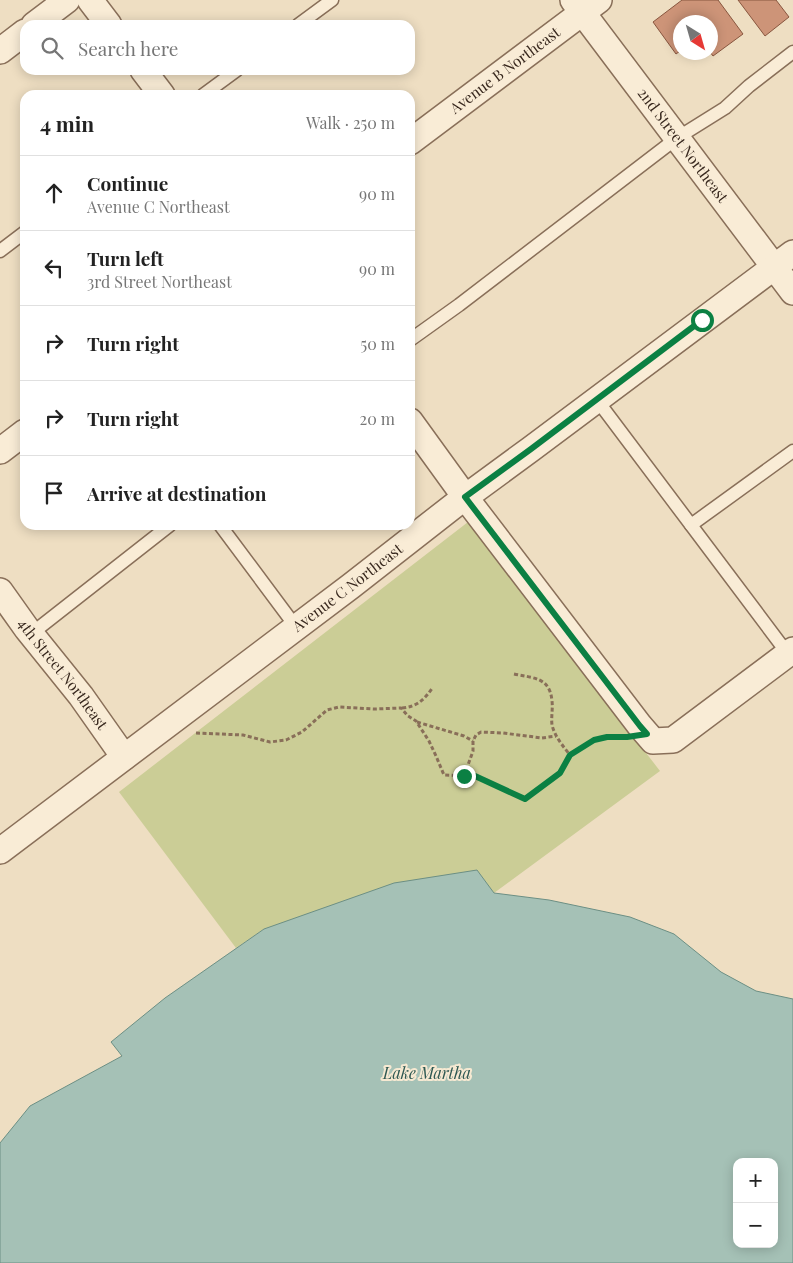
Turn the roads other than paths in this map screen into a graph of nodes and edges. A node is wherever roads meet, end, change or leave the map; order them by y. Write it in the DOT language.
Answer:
graph roads {
  1 [pos="67,0"];
  2 [pos="90,0"];
  3 [pos="332,0"];
  4 [pos="585,4"];
  5 [pos="41,20"];
  6 [pos="105,20"];
  7 [pos="305,20"];
  8 [pos="20,36"];
  9 [pos="0,51"];
  10 [pos="793,52"];
  11 [pos="147,75"];
  12 [pos="230,75"];
  13 [pos="158,90"];
  14 [pos="210,90"];
  15 [pos="415,138"];
  16 [pos="677,138"];
  17 [pos="20,236"];
  18 [pos="0,251"];
  19 [pos="784,260"];
  20 [pos="793,292"];
  21 [pos="415,336"];
  22 [pos="597,400"];
  23 [pos="415,428"];
  24 [pos="20,436"];
  25 [pos="0,450"];
  26 [pos="793,451"];
  27 [pos="465,497"];
  28 [pos="691,525"];
  29 [pos="164,530"];
  30 [pos="224,530"];
  31 [pos="0,591"];
  32 [pos="296,628"];
  33 [pos="31,634"];
  34 [pos="790,652"];
  35 [pos="124,757"];
  36 [pos="0,852"];
  1 -- 5 [label="street"];
  2 -- 6 [label="street"];
  3 -- 7 [label="lane"];
  4 -- 15 [label="street, Avenue B Northeast"];
  4 -- 16 [label="street, 2nd Street Northeast"];
  8 -- 9 [label="street"];
  10 -- 16 [label="lane"];
  11 -- 13 [label="street"];
  12 -- 14 [label="lane"];
  16 -- 19 [label="street, 2nd Street Northeast"];
  16 -- 21 [label="lane"];
  17 -- 18 [label="lane"];
  19 -- 20 [label="street, 2nd Street Northeast"];
  19 -- 22 [label="street, Avenue C Northeast"];
  22 -- 27 [label="street, Avenue C Northeast"];
  22 -- 28 [label="lane"];
  23 -- 27 [label="street"];
  24 -- 25 [label="street"];
  26 -- 28 [label="lane"];
  27 -- 32 [label="street, Avenue C Northeast"];
  27 -- 34 [label="street"];
  28 -- 34 [label="lane"];
  29 -- 33 [label="lane"];
  30 -- 32 [label="lane"];
  31 -- 33 [label="street, 4th Street Northeast"];
  32 -- 35 [label="street, Avenue C Northeast"];
  33 -- 35 [label="street, 4th Street Northeast"];
  35 -- 36 [label="street, Avenue C Northeast"];
}
